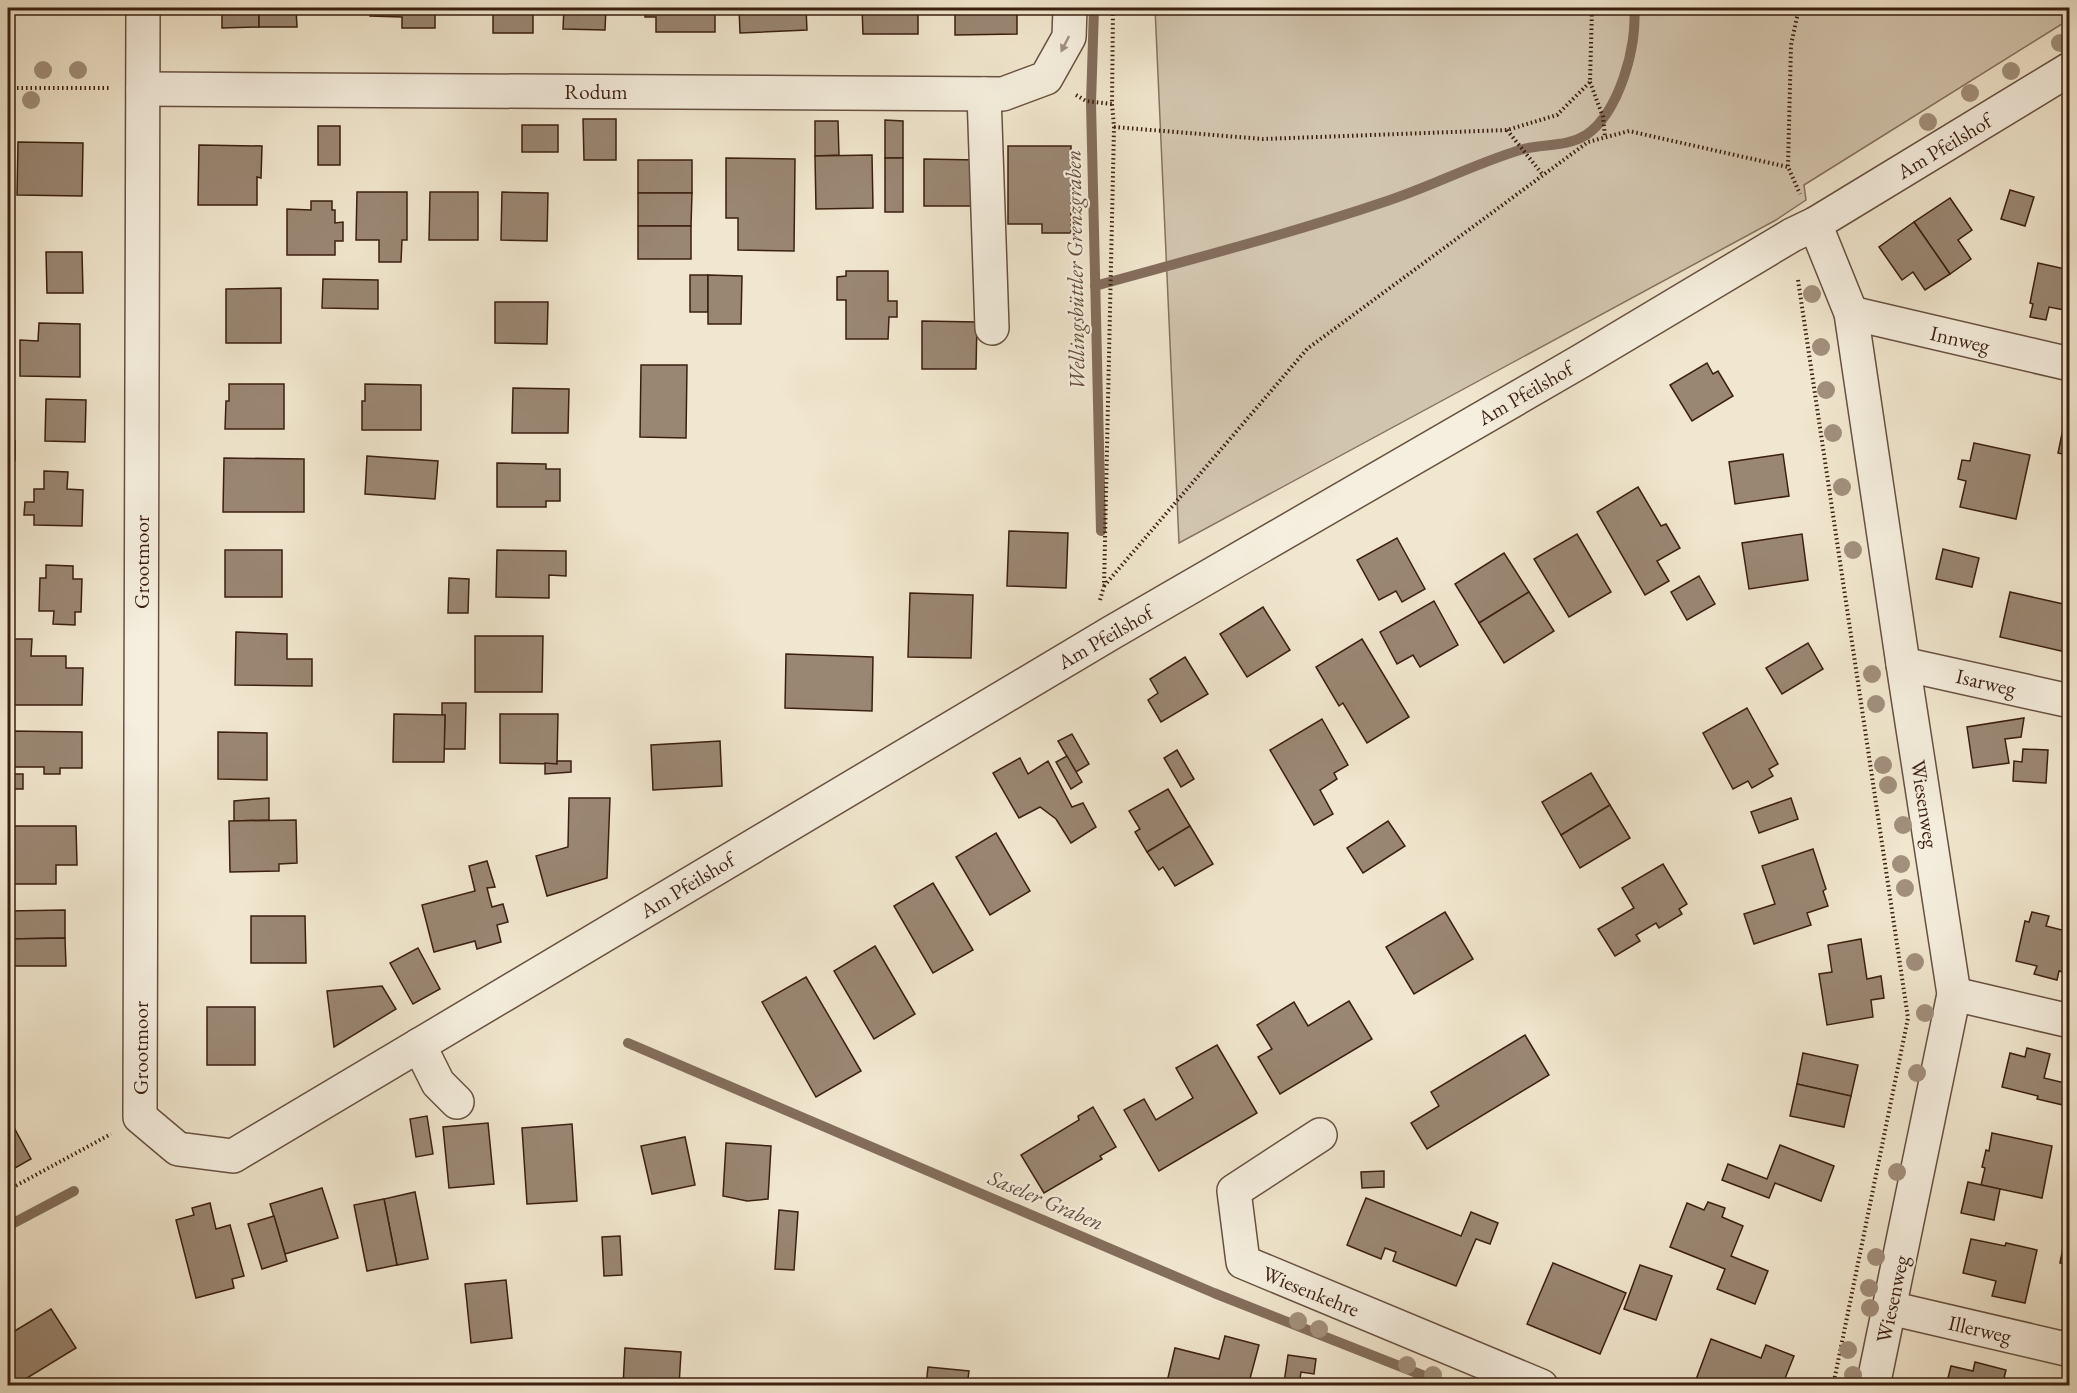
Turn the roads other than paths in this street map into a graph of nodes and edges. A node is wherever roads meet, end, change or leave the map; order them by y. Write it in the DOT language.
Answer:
graph roads {
  1 [pos="142,8"];
  2 [pos="1070,8"];
  3 [pos="2070,69"];
  4 [pos="143,88"];
  5 [pos="984,94"];
  6 [pos="1803,230"];
  7 [pos="1851,313"];
  8 [pos="992,328"];
  9 [pos="2070,364"];
  10 [pos="1903,664"];
  11 [pos="2070,701"];
  12 [pos="1954,994"];
  13 [pos="2070,1021"];
  14 [pos="419,1045"];
  15 [pos="457,1102"];
  16 [pos="140,1117"];
  17 [pos="1320,1135"];
  18 [pos="1890,1308"];
  19 [pos="2070,1350"];
  20 [pos="1541,1386"];
  21 [pos="1873,1386"];
  1 -- 4 [label="street, Grootmoor"];
  2 -- 5 [label="street, Rodum, one-way"];
  3 -- 6 [label="street, Am Pfeilshof"];
  4 -- 5 [label="street, Rodum"];
  4 -- 16 [label="street, Grootmoor"];
  5 -- 8 [label="street"];
  6 -- 7 [label="street, Wiesenweg"];
  6 -- 14 [label="street, Am Pfeilshof"];
  7 -- 9 [label="street, Innweg"];
  7 -- 10 [label="street, Wiesenweg"];
  10 -- 11 [label="street, Isarweg"];
  10 -- 12 [label="street, Wiesenweg"];
  12 -- 13 [label="street"];
  12 -- 18 [label="street, Wiesenweg"];
  14 -- 15 [label="street"];
  14 -- 16 [label="street, Am Pfeilshof"];
  17 -- 20 [label="street, Wiesenkehre"];
  18 -- 19 [label="street, Illerweg"];
  18 -- 21 [label="street, Wiesenweg"];
}
